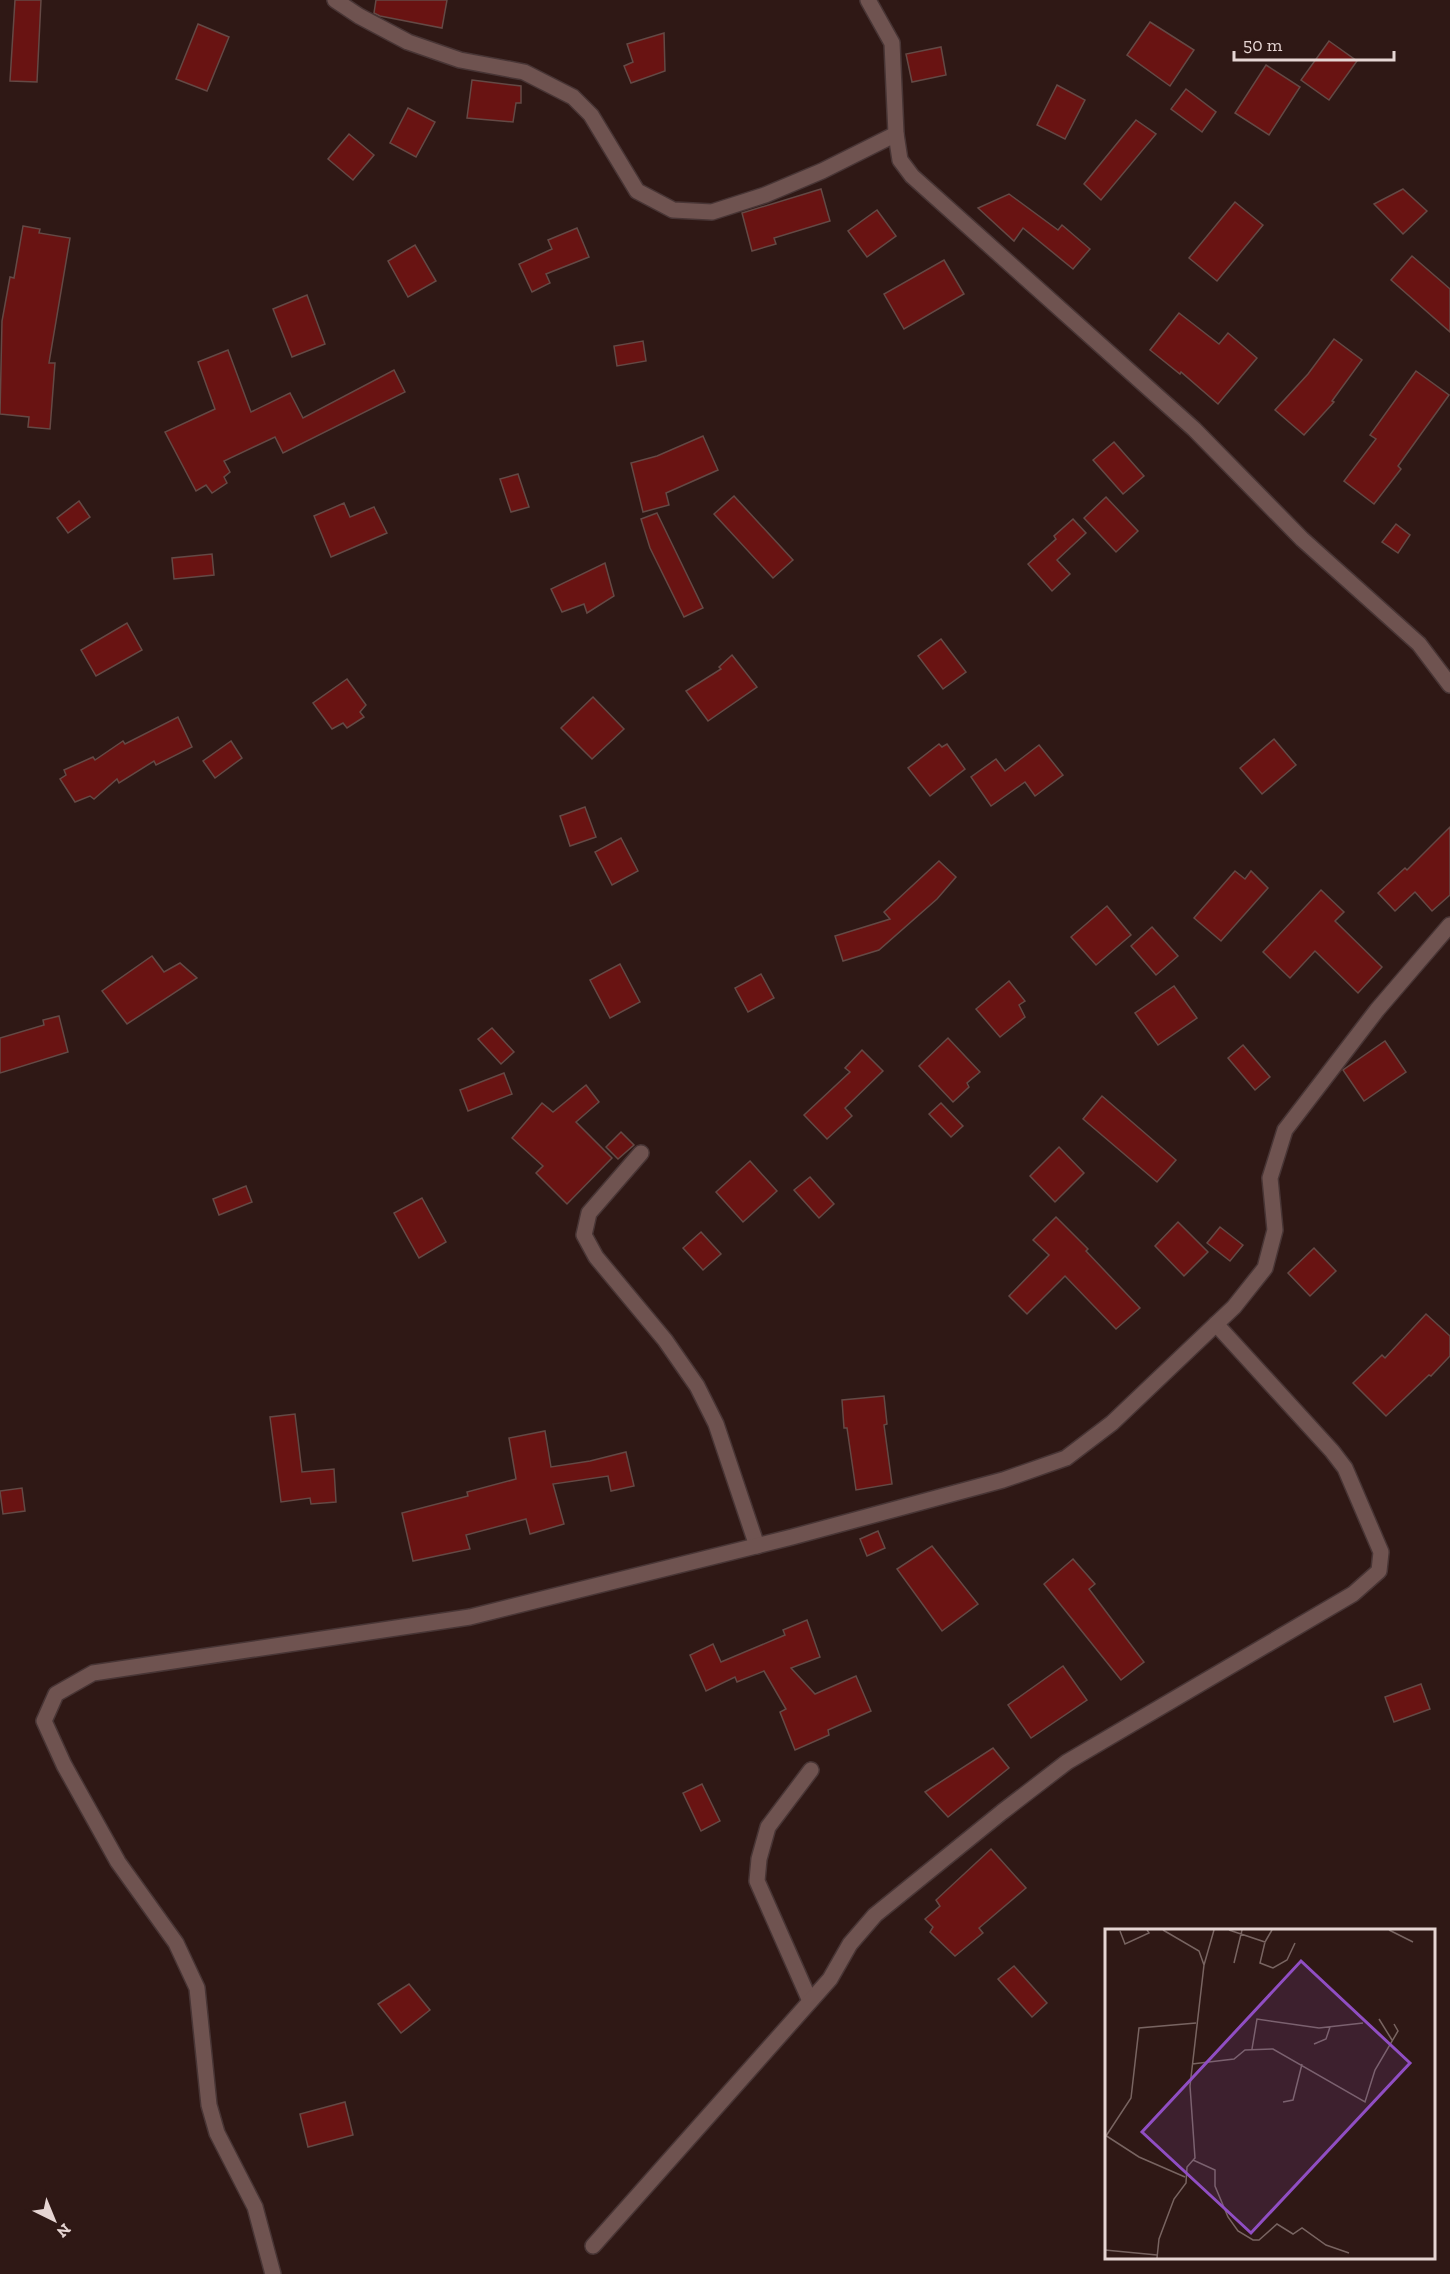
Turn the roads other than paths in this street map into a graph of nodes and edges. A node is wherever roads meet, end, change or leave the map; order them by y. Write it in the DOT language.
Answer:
graph roads {
  1 [pos="335,0"];
  2 [pos="868,0"];
  3 [pos="896,134"];
  4 [pos="1450,685"];
  5 [pos="1450,926"];
  6 [pos="641,1153"];
  7 [pos="1216,1324"];
  8 [pos="757,1546"];
  9 [pos="811,1770"];
  10 [pos="810,2001"];
  11 [pos="593,2246"];
  12 [pos="273,2274"];
  1 -- 3 [label="street"];
  2 -- 3 [label="street"];
  3 -- 4 [label="street"];
  5 -- 7 [label="street"];
  6 -- 8 [label="street"];
  7 -- 8 [label="street"];
  7 -- 10 [label="street"];
  8 -- 12 [label="street"];
  9 -- 10 [label="street"];
  10 -- 11 [label="street"];
}
